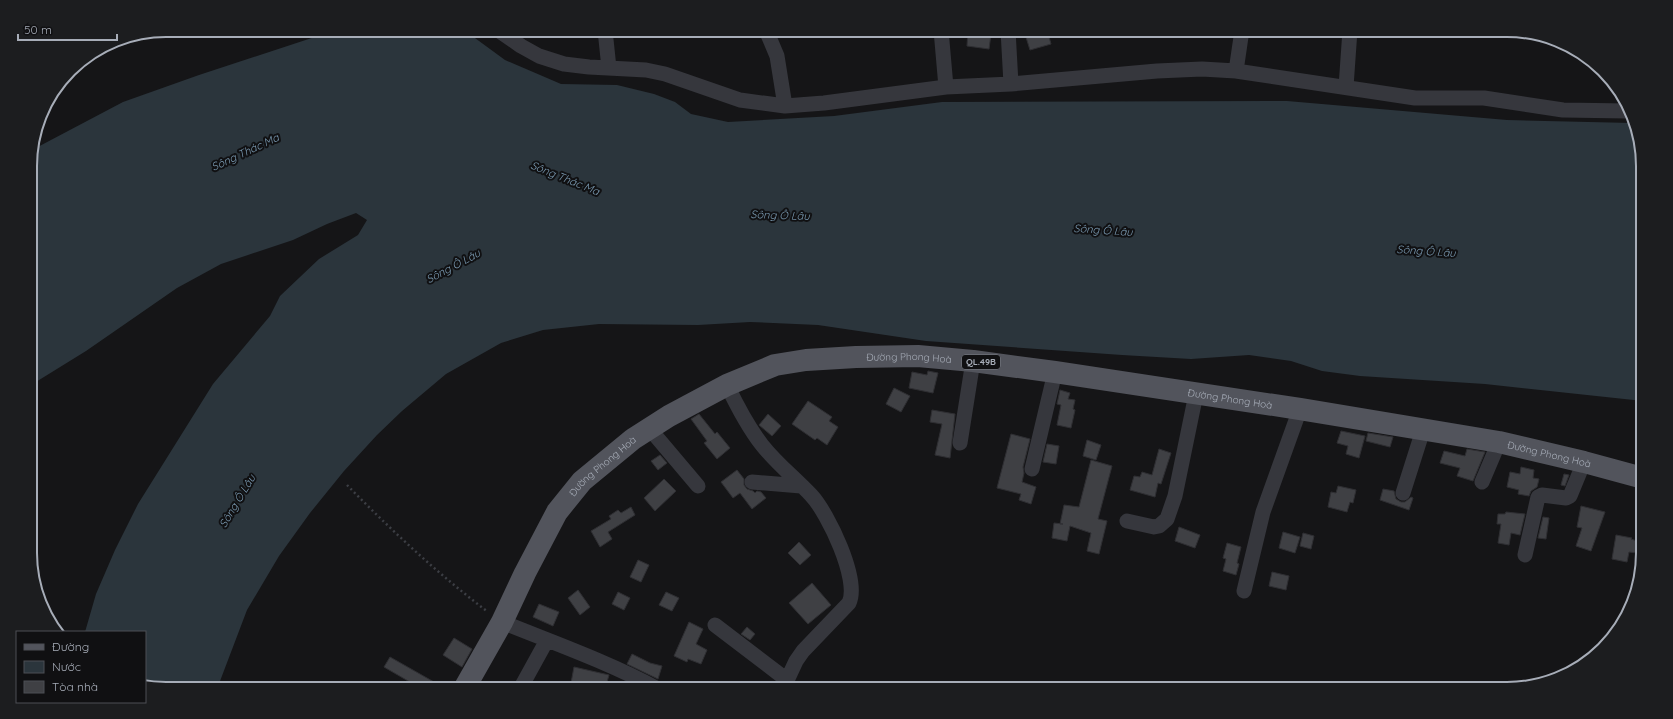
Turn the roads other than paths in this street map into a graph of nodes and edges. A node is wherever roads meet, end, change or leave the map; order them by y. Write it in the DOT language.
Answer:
graph roads {
  1 [pos="508,37"];
  2 [pos="606,37"];
  3 [pos="769,37"];
  4 [pos="942,37"];
  5 [pos="1009,37"];
  6 [pos="1241,37"];
  7 [pos="1350,37"];
  8 [pos="609,68"];
  9 [pos="1236,71"];
  10 [pos="1012,84"];
  11 [pos="946,87"];
  12 [pos="1346,88"];
  13 [pos="785,106"];
  14 [pos="1623,111"];
  15 [pos="973,361"];
  16 [pos="1055,372"];
  17 [pos="726,385"];
  18 [pos="1196,394"];
  19 [pos="1300,409"];
  20 [pos="649,428"];
  21 [pos="1423,430"];
  22 [pos="1499,442"];
  23 [pos="960,443"];
  24 [pos="1584,462"];
  25 [pos="1032,469"];
  26 [pos="1636,476"];
  27 [pos="752,482"];
  28 [pos="1482,482"];
  29 [pos="698,486"];
  30 [pos="801,486"];
  31 [pos="1403,492"];
  32 [pos="1127,521"];
  33 [pos="1525,555"];
  34 [pos="1244,591"];
  35 [pos="502,622"];
  36 [pos="715,625"];
  37 [pos="548,640"];
  38 [pos="468,682"];
  39 [pos="524,682"];
  40 [pos="644,682"];
  41 [pos="782,682"];
  42 [pos="787,682"];
  1 -- 8 [label="street"];
  2 -- 8 [label="street"];
  3 -- 13 [label="street"];
  4 -- 11 [label="street"];
  5 -- 10 [label="street"];
  6 -- 9 [label="street"];
  7 -- 12 [label="street"];
  8 -- 13 [label="street"];
  9 -- 10 [label="street"];
  9 -- 12 [label="street"];
  10 -- 11 [label="street"];
  11 -- 13 [label="street"];
  12 -- 14 [label="street"];
  15 -- 16 [label="main road, Đường Phong Hoà / QL.49B"];
  15 -- 17 [label="main road, Đường Phong Hoà / QL.49B"];
  15 -- 23 [label="street"];
  16 -- 18 [label="main road, Đường Phong Hoà / QL.49B"];
  16 -- 25 [label="street"];
  17 -- 20 [label="main road, Đường Phong Hoà / QL.49B"];
  17 -- 30 [label="street"];
  18 -- 19 [label="main road, Đường Phong Hoà / QL.49B"];
  18 -- 32 [label="street"];
  19 -- 21 [label="main road, Đường Phong Hoà / QL.49B"];
  19 -- 34 [label="street"];
  20 -- 29 [label="street"];
  20 -- 35 [label="main road, Đường Phong Hoà / QL.49B"];
  21 -- 22 [label="main road, Đường Phong Hoà / QL.49B"];
  21 -- 31 [label="street"];
  22 -- 24 [label="main road, Đường Phong Hoà / QL.49B"];
  22 -- 28 [label="street"];
  24 -- 26 [label="main road, Đường Phong Hoà / QL.49B"];
  24 -- 33 [label="street"];
  27 -- 30 [label="street"];
  30 -- 42 [label="street"];
  35 -- 37 [label="street"];
  35 -- 38 [label="main road, Đường Phong Hoà / QL.49B"];
  36 -- 41 [label="street"];
  37 -- 39 [label="street"];
  37 -- 40 [label="street"];
}
